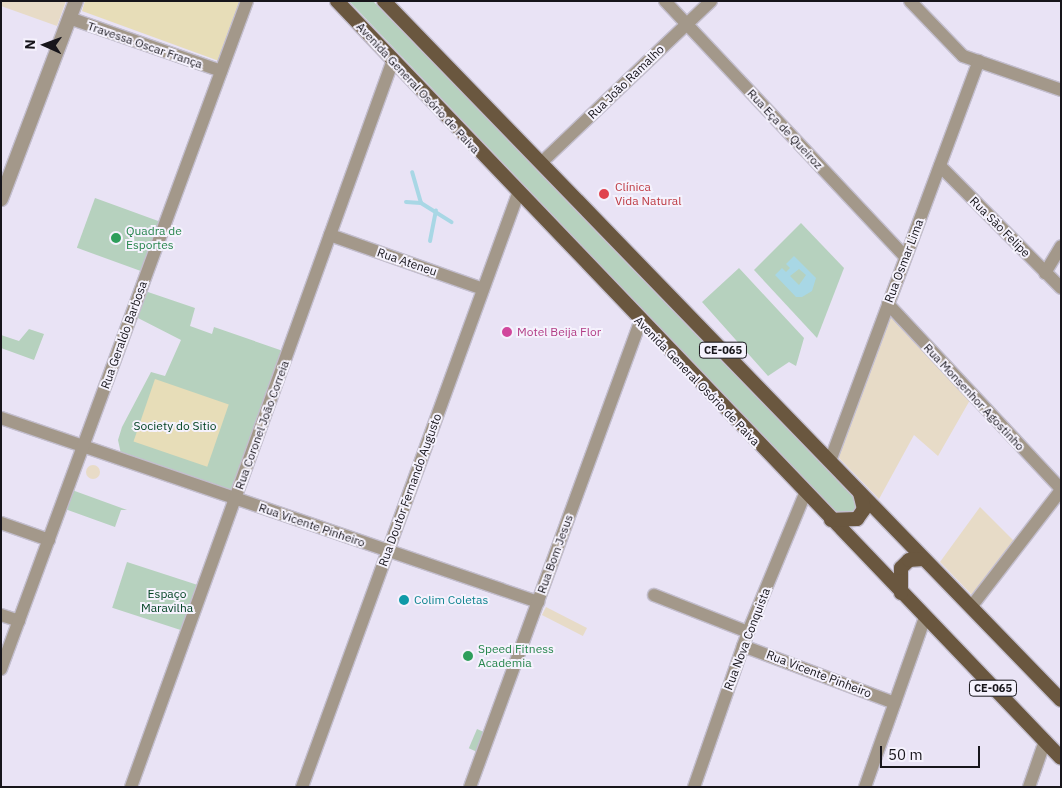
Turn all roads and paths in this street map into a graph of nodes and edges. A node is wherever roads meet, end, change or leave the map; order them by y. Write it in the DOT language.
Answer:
graph roads {
  1 [pos="76,1"];
  2 [pos="247,1"];
  3 [pos="384,1"];
  4 [pos="665,1"];
  5 [pos="711,1"];
  6 [pos="910,1"];
  7 [pos="338,2"];
  8 [pos="69,18"];
  9 [pos="687,24"];
  10 [pos="979,61"];
  11 [pos="392,63"];
  12 [pos="221,71"];
  13 [pos="1061,90"];
  14 [pos="541,163"];
  15 [pos="940,166"];
  16 [pos="518,194"];
  17 [pos="1,200"];
  18 [pos="330,235"];
  19 [pos="1061,246"];
  20 [pos="905,257"];
  21 [pos="1045,273"];
  22 [pos="1061,288"];
  23 [pos="483,289"];
  24 [pos="888,304"];
  25 [pos="640,322"];
  26 [pos="1,418"];
  27 [pos="83,446"];
  28 [pos="830,460"];
  29 [pos="1061,490"];
  30 [pos="860,492"];
  31 [pos="805,494"];
  32 [pos="236,499"];
  33 [pos="831,520"];
  34 [pos="1,523"];
  35 [pos="49,540"];
  36 [pos="388,551"];
  37 [pos="924,559"];
  38 [pos="901,593"];
  39 [pos="654,595"];
  40 [pos="538,602"];
  41 [pos="971,607"];
  42 [pos="1,615"];
  43 [pos="925,618"];
  44 [pos="19,621"];
  45 [pos="748,632"];
  46 [pos="743,646"];
  47 [pos="1,669"];
  48 [pos="1061,700"];
  49 [pos="895,703"];
  50 [pos="1044,741"];
  51 [pos="1061,758"];
  52 [pos="131,787"];
  53 [pos="302,787"];
  54 [pos="470,787"];
  55 [pos="694,787"];
  56 [pos="865,787"];
  57 [pos="1029,787"];
  1 -- 8 [label="street"];
  2 -- 12 [label="street, Rua Geraldo Barbosa"];
  3 -- 14 [label="main road, CE-065"];
  4 -- 9 [label="street, Rua Eça de Queiroz"];
  5 -- 9 [label="street, Rua João Ramalho"];
  6 -- 10 [label="street"];
  7 -- 11 [label="main road, Avenida General Osório de Paiva / CE-065"];
  8 -- 12 [label="street, Travessa Oscar França"];
  8 -- 17 [label="street"];
  9 -- 14 [label="street, Rua João Ramalho"];
  9 -- 20 [label="street, Rua Eça de Queiroz"];
  10 -- 13 [label="street"];
  10 -- 15 [label="street, Rua Osmar Lima"];
  11 -- 16 [label="main road, Avenida General Osório de Paiva / CE-065"];
  11 -- 18 [label="street, Rua Coronel João Correia"];
  12 -- 27 [label="street, Rua Geraldo Barbosa"];
  14 -- 28 [label="main road, CE-065"];
  15 -- 20 [label="street, Rua Osmar Lima"];
  15 -- 21 [label="street, Rua São Felipe"];
  16 -- 23 [label="street, Rua Doutor Fernando Augusto"];
  16 -- 25 [label="main road, Avenida General Osório de Paiva / CE-065"];
  18 -- 23 [label="street, Rua Ateneu"];
  18 -- 32 [label="street, Rua Coronel João Correia"];
  19 -- 21 [label="street"];
  20 -- 24 [label="street, Rua Osmar Lima"];
  21 -- 22 [label="street, Rua São Felipe"];
  23 -- 36 [label="street, Rua Doutor Fernando Augusto"];
  24 -- 28 [label="street, Rua Osmar Lima"];
  24 -- 29 [label="street, Rua Monsenhor Agostinho"];
  25 -- 31 [label="main road, Avenida General Osório de Paiva / CE-065"];
  25 -- 40 [label="street, Rua Bom Jesus"];
  26 -- 27 [label="street, Rua Vicente Pinheiro"];
  27 -- 32 [label="street, Rua Vicente Pinheiro"];
  27 -- 35 [label="street, Rua Geraldo Barbosa"];
  28 -- 30 [label="main road, CE-065"];
  29 -- 41 [label="street"];
  30 -- 33 [label="main road"];
  30 -- 37 [label="main road, CE-065"];
  31 -- 33 [label="main road, Avenida General Osório de Paiva / CE-065"];
  31 -- 45 [label="street, Rua Nova Conquista"];
  32 -- 36 [label="street, Rua Vicente Pinheiro"];
  32 -- 52 [label="street, Rua Coronel João Correia"];
  33 -- 38 [label="main road, Avenida General Osório de Paiva / CE-065"];
  34 -- 35 [label="street"];
  35 -- 44 [label="street, Rua Geraldo Barbosa"];
  36 -- 40 [label="street, Rua Vicente Pinheiro"];
  36 -- 53 [label="street, Rua Doutor Fernando Augusto"];
  37 -- 38 [label="main road"];
  37 -- 41 [label="main road, CE-065"];
  38 -- 43 [label="main road, Avenida General Osório de Paiva / CE-065"];
  39 -- 45 [label="street"];
  40 -- 54 [label="street, Rua Bom Jesus"];
  41 -- 48 [label="main road, CE-065"];
  42 -- 44 [label="street"];
  43 -- 49 [label="street"];
  43 -- 50 [label="main road, Avenida General Osório de Paiva / CE-065"];
  44 -- 47 [label="street, Rua Geraldo Barbosa"];
  45 -- 46 [label="street, Rua Nova Conquista"];
  46 -- 49 [label="street, Rua Vicente Pinheiro"];
  46 -- 55 [label="street, Rua Nova Conquista"];
  49 -- 56 [label="street"];
  50 -- 51 [label="main road, Avenida General Osório de Paiva / CE-065"];
  50 -- 57 [label="street"];
}
